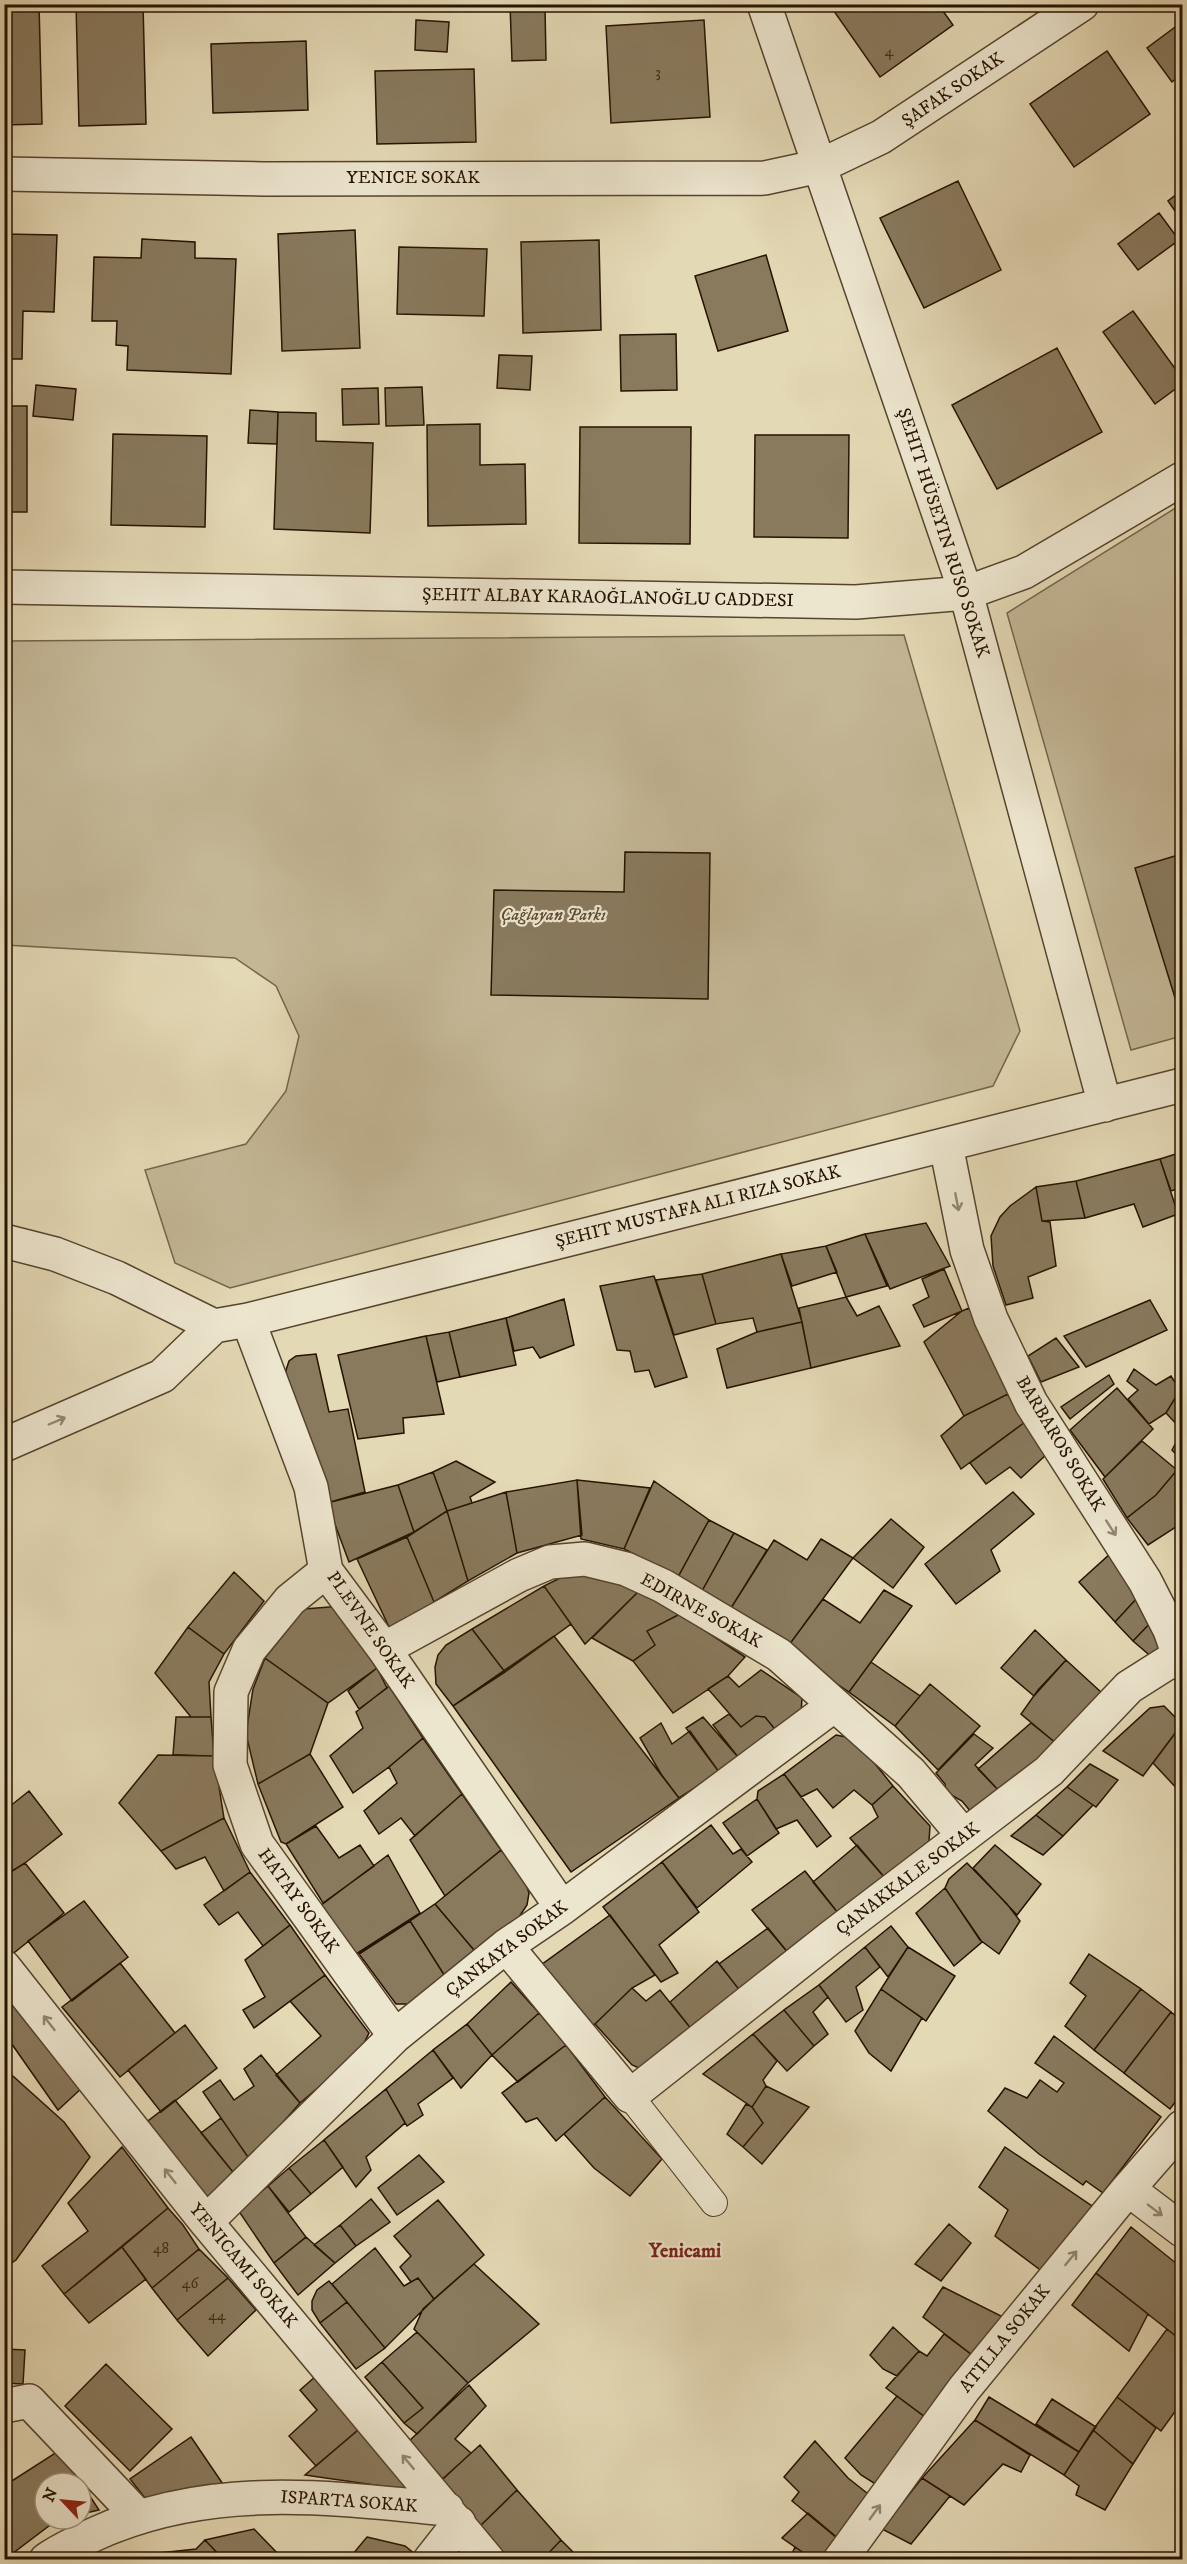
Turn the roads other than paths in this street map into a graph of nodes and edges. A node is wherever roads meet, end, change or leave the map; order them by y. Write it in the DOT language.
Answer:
graph roads {
  1 [pos="764,4"];
  2 [pos="1082,4"];
  3 [pos="820,166"];
  4 [pos="4,174"];
  5 [pos="1182,479"];
  6 [pos="4,587"];
  7 [pos="966,593"];
  8 [pos="1182,1085"];
  9 [pos="1105,1104"];
  10 [pos="946,1145"];
  11 [pos="4,1241"];
  12 [pos="248,1320"];
  13 [pos="214,1326"];
  14 [pos="4,1445"];
  15 [pos="326,1571"];
  16 [pos="384,1649"];
  17 [pos="1181,1657"];
  18 [pos="833,1706"];
  19 [pos="964,1836"];
  20 [pos="562,1908"];
  21 [pos="506,1946"];
  22 [pos="4,1967"];
  23 [pos="395,2037"];
  24 [pos="630,2096"];
  25 [pos="1182,2127"];
  26 [pos="1128,2189"];
  27 [pos="714,2203"];
  28 [pos="206,2222"];
  29 [pos="1182,2230"];
  30 [pos="4,2406"];
  31 [pos="453,2516"];
  32 [pos="139,2517"];
  33 [pos="46,2559"];
  34 [pos="430,2559"];
  35 [pos="488,2559"];
  36 [pos="840,2559"];
  1 -- 3 [label="street, ŞEHIT HÜSEYIN RUSO SOKAK"];
  2 -- 3 [label="street, ŞAFAK SOKAK"];
  3 -- 4 [label="street, YENICE SOKAK"];
  3 -- 7 [label="street, ŞEHIT HÜSEYIN RUSO SOKAK"];
  5 -- 7 [label="street, ŞEHIT ALBAY KARAOĞLANOĞLU CADDESI"];
  6 -- 7 [label="street, ŞEHIT ALBAY KARAOĞLANOĞLU CADDESI"];
  7 -- 9 [label="street, ŞEHIT HÜSEYIN RUSO SOKAK"];
  8 -- 9 [label="street"];
  9 -- 10 [label="street"];
  10 -- 12 [label="street"];
  10 -- 17 [label="street, BARBAROS SOKAK, one-way"];
  11 -- 13 [label="street"];
  12 -- 13 [label="street"];
  12 -- 15 [label="street, PLEVNE SOKAK"];
  14 -- 13 [label="street, one-way"];
  15 -- 16 [label="street, PLEVNE SOKAK"];
  15 -- 23 [label="street, HATAY SOKAK"];
  16 -- 18 [label="street, EDIRNE SOKAK"];
  16 -- 20 [label="street, PLEVNE SOKAK"];
  17 -- 19 [label="street, ÇANAKKALE SOKAK"];
  18 -- 19 [label="street, EDIRNE SOKAK"];
  18 -- 20 [label="street, ÇANKAYA SOKAK"];
  19 -- 24 [label="street, ÇANAKKALE SOKAK"];
  20 -- 21 [label="street, ÇANKAYA SOKAK"];
  21 -- 23 [label="street, ÇANKAYA SOKAK"];
  21 -- 24 [label="street"];
  28 -- 22 [label="street, YENICAMI SOKAK, one-way"];
  23 -- 28 [label="street, ÇANKAYA SOKAK"];
  24 -- 27 [label="lane"];
  25 -- 26 [label="street, ATILLA SOKAK"];
  26 -- 29 [label="street, one-way"];
  36 -- 26 [label="street, ATILLA SOKAK, one-way"];
  31 -- 28 [label="street, YENICAMI SOKAK, one-way"];
  30 -- 32 [label="street"];
  31 -- 32 [label="street, ISPARTA SOKAK"];
  31 -- 34 [label="street"];
  31 -- 35 [label="street, YENICAMI SOKAK"];
  32 -- 33 [label="street, ISPARTA SOKAK"];
}
